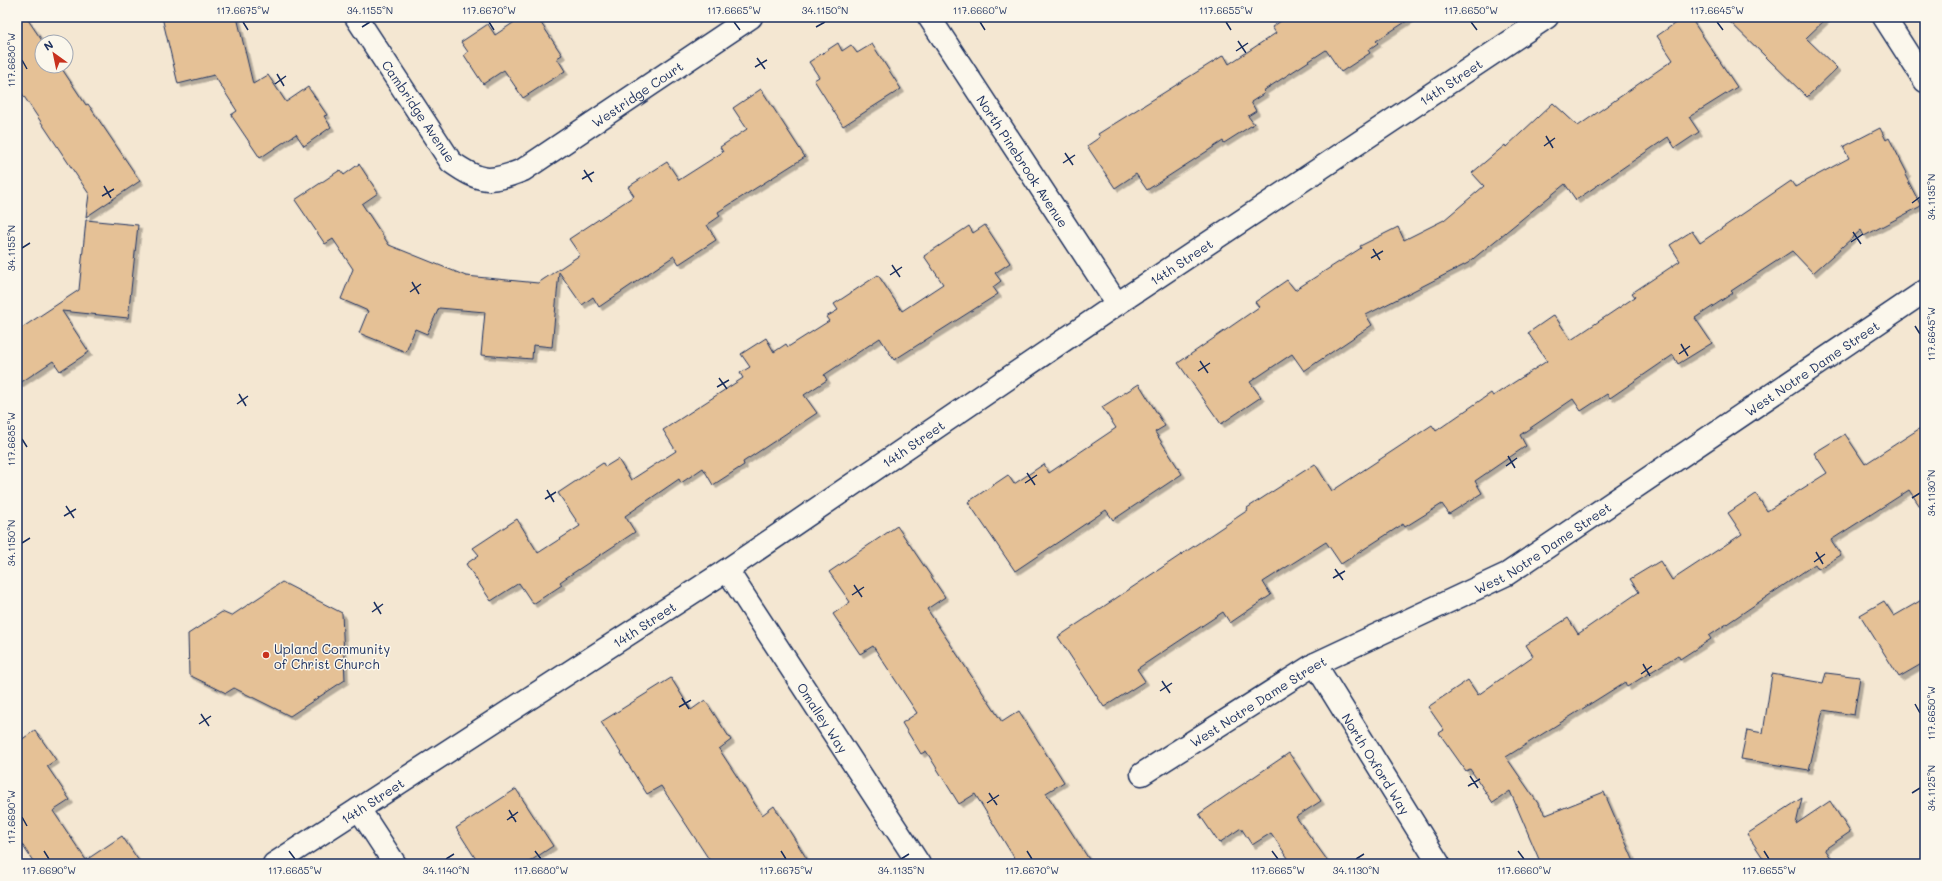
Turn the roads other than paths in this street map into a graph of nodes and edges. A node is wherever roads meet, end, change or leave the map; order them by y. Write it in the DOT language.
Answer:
graph roads {
  1 [pos="356,17"];
  2 [pos="751,17"];
  3 [pos="929,17"];
  4 [pos="1547,17"];
  5 [pos="1884,17"];
  6 [pos="1925,81"];
  7 [pos="523,170"];
  8 [pos="1925,291"];
  9 [pos="1117,304"];
  10 [pos="727,570"];
  11 [pos="1315,664"];
  12 [pos="1142,774"];
  13 [pos="359,809"];
  14 [pos="274,864"];
  15 [pos="394,864"];
  16 [pos="919,864"];
  17 [pos="1439,864"];
  1 -- 7 [label="street, Cambridge Avenue"];
  2 -- 7 [label="street, Westridge Court"];
  3 -- 9 [label="street, North Pinebrook Avenue"];
  4 -- 9 [label="street, 14th Street"];
  5 -- 6 [label="street"];
  8 -- 11 [label="street, West Notre Dame Street"];
  9 -- 10 [label="street, 14th Street"];
  10 -- 13 [label="street, 14th Street"];
  10 -- 16 [label="street, Omalley Way"];
  11 -- 12 [label="street, West Notre Dame Street"];
  11 -- 17 [label="street, North Oxford Way"];
  13 -- 14 [label="street, 14th Street"];
  13 -- 15 [label="street"];
}
